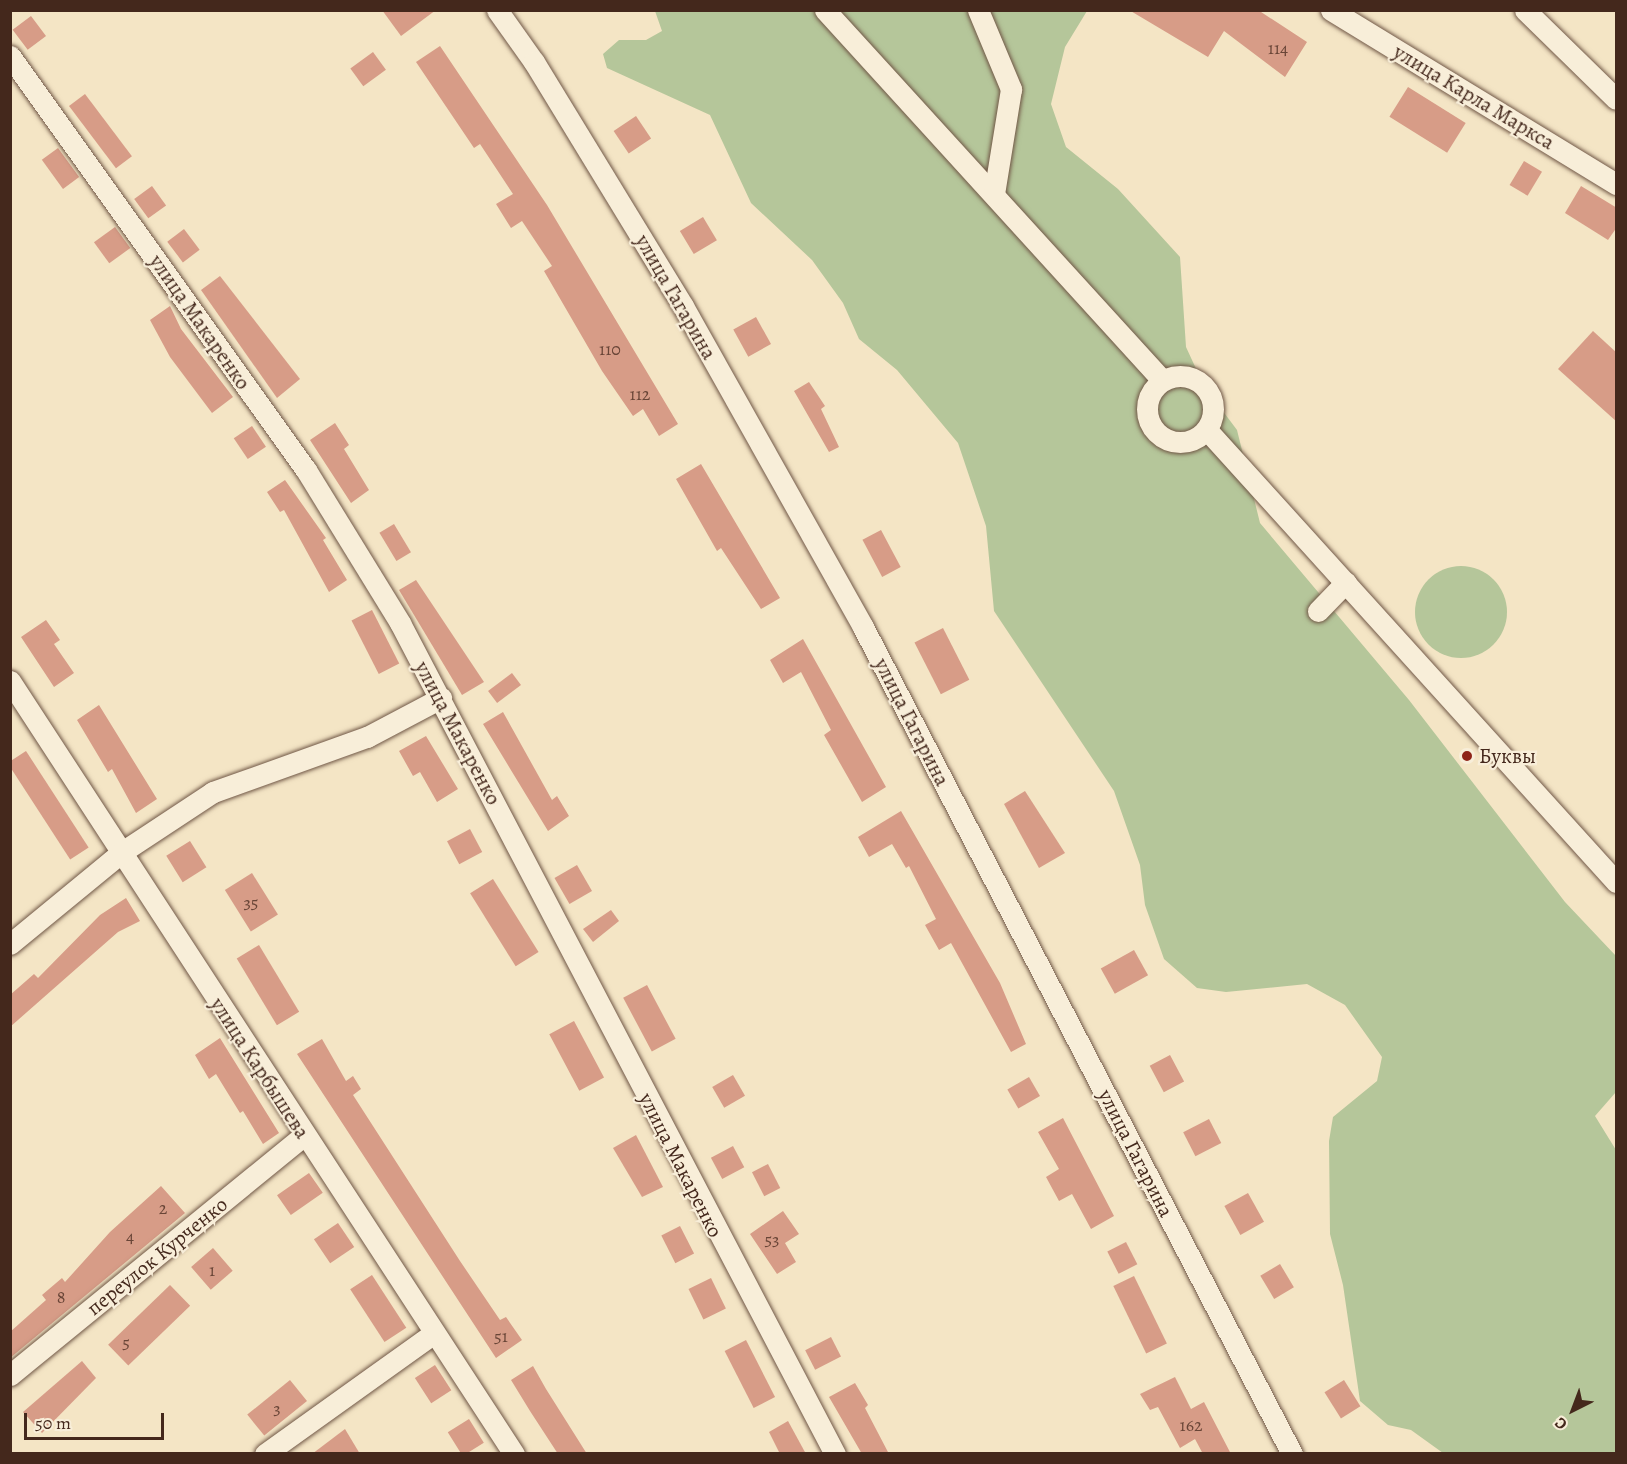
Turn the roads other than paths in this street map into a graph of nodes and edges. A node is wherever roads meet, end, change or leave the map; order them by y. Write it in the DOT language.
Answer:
graph roads {
  1 [pos="496,10"];
  2 [pos="825,10"];
  3 [pos="978,10"];
  4 [pos="1331,10"];
  5 [pos="1525,10"];
  6 [pos="10,56"];
  7 [pos="1617,99"];
  8 [pos="1617,184"];
  9 [pos="994,194"];
  10 [pos="1162,380"];
  11 [pos="1207,430"];
  12 [pos="1346,582"];
  13 [pos="1318,611"];
  14 [pos="10,681"];
  15 [pos="441,698"];
  16 [pos="122,852"];
  17 [pos="1617,882"];
  18 [pos="10,944"];
  19 [pos="303,1136"];
  20 [pos="434,1333"];
  21 [pos="10,1375"];
  22 [pos="265,1454"];
  23 [pos="514,1454"];
  24 [pos="835,1454"];
  25 [pos="1292,1454"];
  1 -- 25 [label="street, улица Гагарина"];
  2 -- 9 [label="street"];
  3 -- 9 [label="street"];
  4 -- 8 [label="street, улица Карла Маркса"];
  5 -- 7 [label="street"];
  6 -- 15 [label="street, улица Макаренко"];
  9 -- 10 [label="street"];
  10 -- 11 [label="street"];
  10 -- 11 [label="street"];
  11 -- 12 [label="street"];
  12 -- 13 [label="street"];
  12 -- 17 [label="street"];
  14 -- 16 [label="street, улица Карбышева"];
  15 -- 16 [label="street"];
  15 -- 24 [label="street, улица Макаренко"];
  16 -- 18 [label="street"];
  16 -- 19 [label="street, улица Карбышева"];
  19 -- 20 [label="street, улица Карбышева"];
  19 -- 21 [label="street, переулок Курченко"];
  20 -- 22 [label="street"];
  20 -- 23 [label="street, улица Карбышева"];
}
